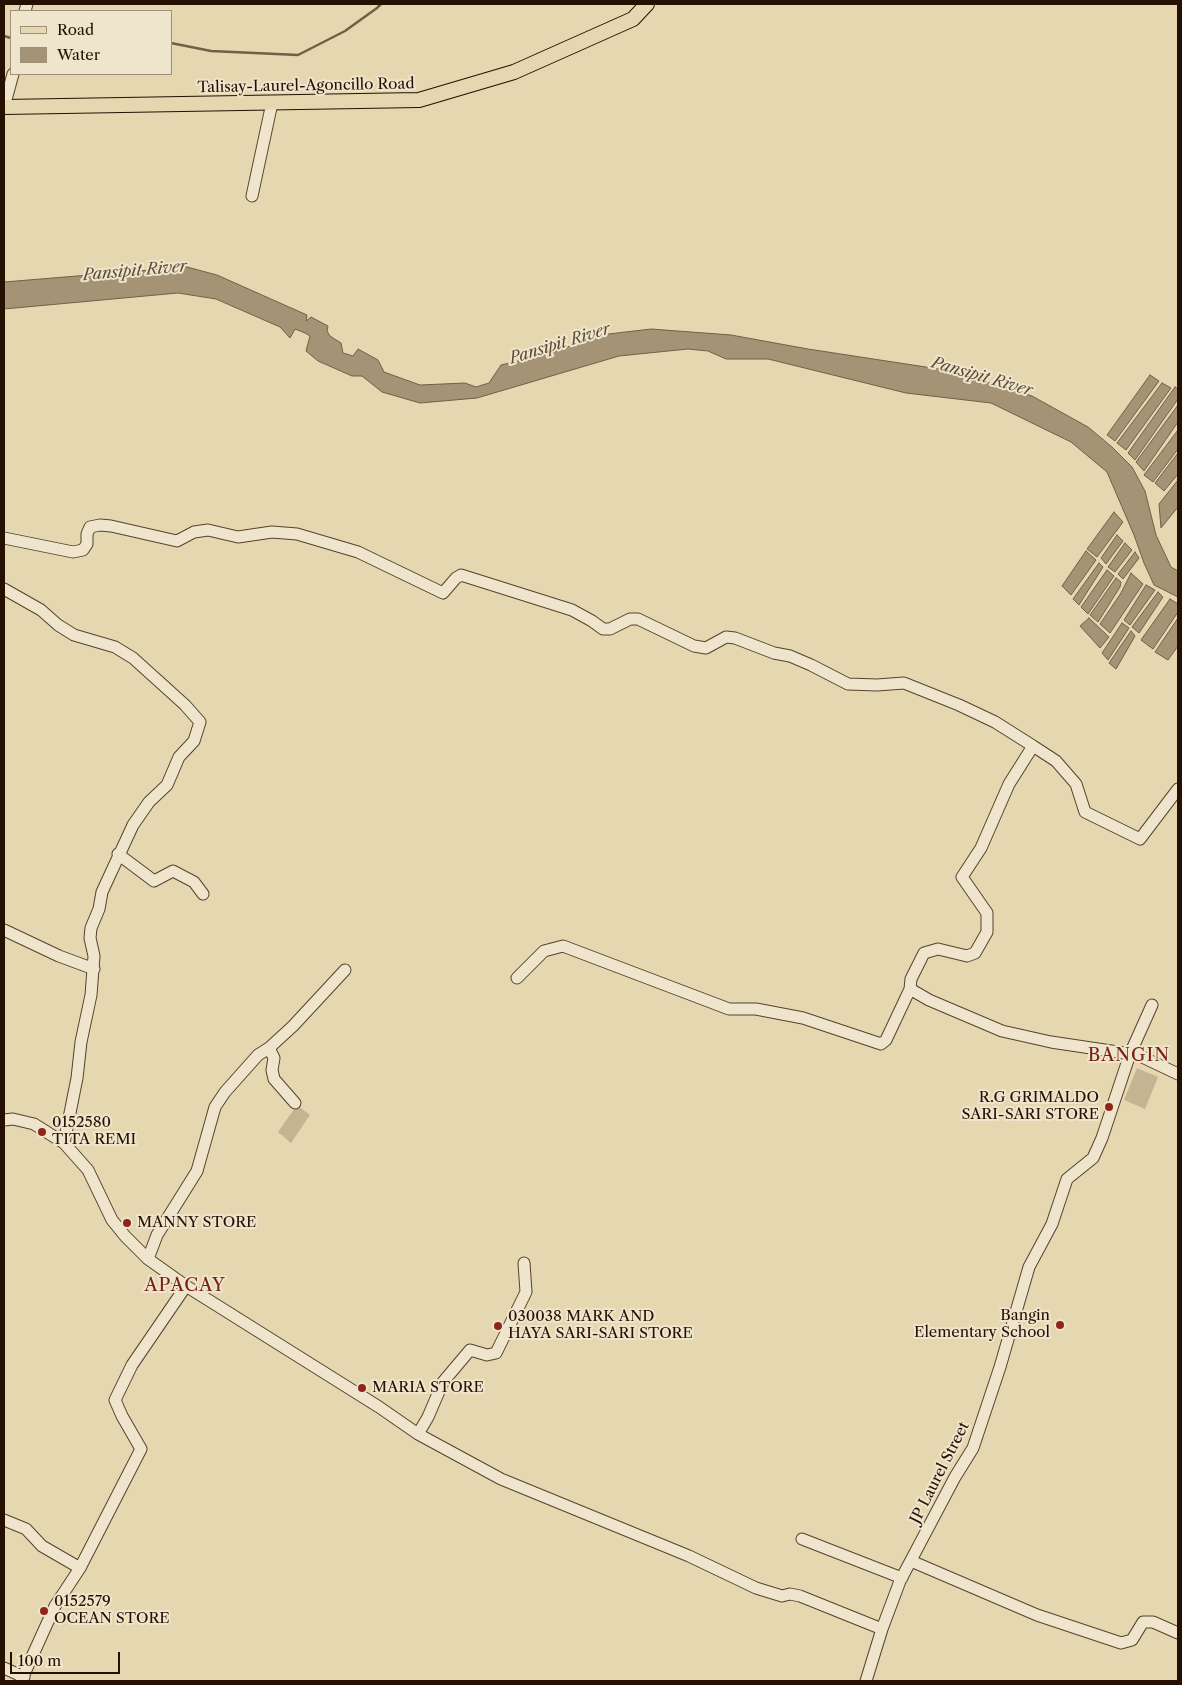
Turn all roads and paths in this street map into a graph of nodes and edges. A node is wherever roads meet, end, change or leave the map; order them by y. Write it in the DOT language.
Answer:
graph roads {
  1 [pos="647,4"];
  2 [pos="13,75"];
  3 [pos="272,103"];
  4 [pos="4,107"];
  5 [pos="252,196"];
  6 [pos="4,538"];
  7 [pos="4,589"];
  8 [pos="1033,746"];
  9 [pos="1178,789"];
  10 [pos="118,854"];
  11 [pos="202,894"];
  12 [pos="4,930"];
  13 [pos="94,969"];
  14 [pos="345,970"];
  15 [pos="517,978"];
  16 [pos="910,989"];
  17 [pos="1152,1005"];
  18 [pos="268,1048"];
  19 [pos="1130,1054"];
  20 [pos="1178,1074"];
  21 [pos="295,1103"];
  22 [pos="4,1120"];
  23 [pos="64,1143"];
  24 [pos="148,1258"];
  25 [pos="524,1262"];
  26 [pos="186,1286"];
  27 [pos="418,1434"];
  28 [pos="4,1520"];
  29 [pos="802,1539"];
  30 [pos="911,1561"];
  31 [pos="80,1568"];
  32 [pos="902,1578"];
  33 [pos="882,1629"];
  34 [pos="1178,1633"];
  35 [pos="4,1668"];
  36 [pos="22,1679"];
  37 [pos="866,1681"];
  1 -- 3 [label="main road, Talisay-Laurel-Agoncillo Road"];
  2 -- 4 [label="street"];
  3 -- 4 [label="main road, Talisay-Laurel-Agoncillo Road"];
  3 -- 5 [label="street"];
  6 -- 8 [label="street"];
  7 -- 10 [label="street"];
  8 -- 9 [label="street"];
  8 -- 16 [label="street"];
  10 -- 11 [label="street"];
  10 -- 13 [label="street"];
  12 -- 13 [label="street"];
  13 -- 23 [label="street"];
  14 -- 18 [label="street"];
  15 -- 16 [label="street"];
  16 -- 19 [label="street"];
  17 -- 19 [label="street, JP Laurel Street"];
  18 -- 21 [label="street"];
  18 -- 24 [label="street"];
  19 -- 20 [label="street"];
  19 -- 30 [label="street, JP Laurel Street"];
  22 -- 23 [label="street"];
  23 -- 24 [label="street"];
  24 -- 26 [label="street"];
  25 -- 27 [label="street"];
  26 -- 27 [label="street"];
  26 -- 31 [label="street"];
  27 -- 33 [label="street"];
  28 -- 31 [label="street"];
  29 -- 32 [label="street"];
  30 -- 32 [label="street, JP Laurel Street"];
  30 -- 34 [label="street"];
  31 -- 36 [label="street"];
  32 -- 33 [label="street, JP Laurel Street"];
  33 -- 37 [label="street, JP Laurel Street"];
  35 -- 36 [label="street"];
}
